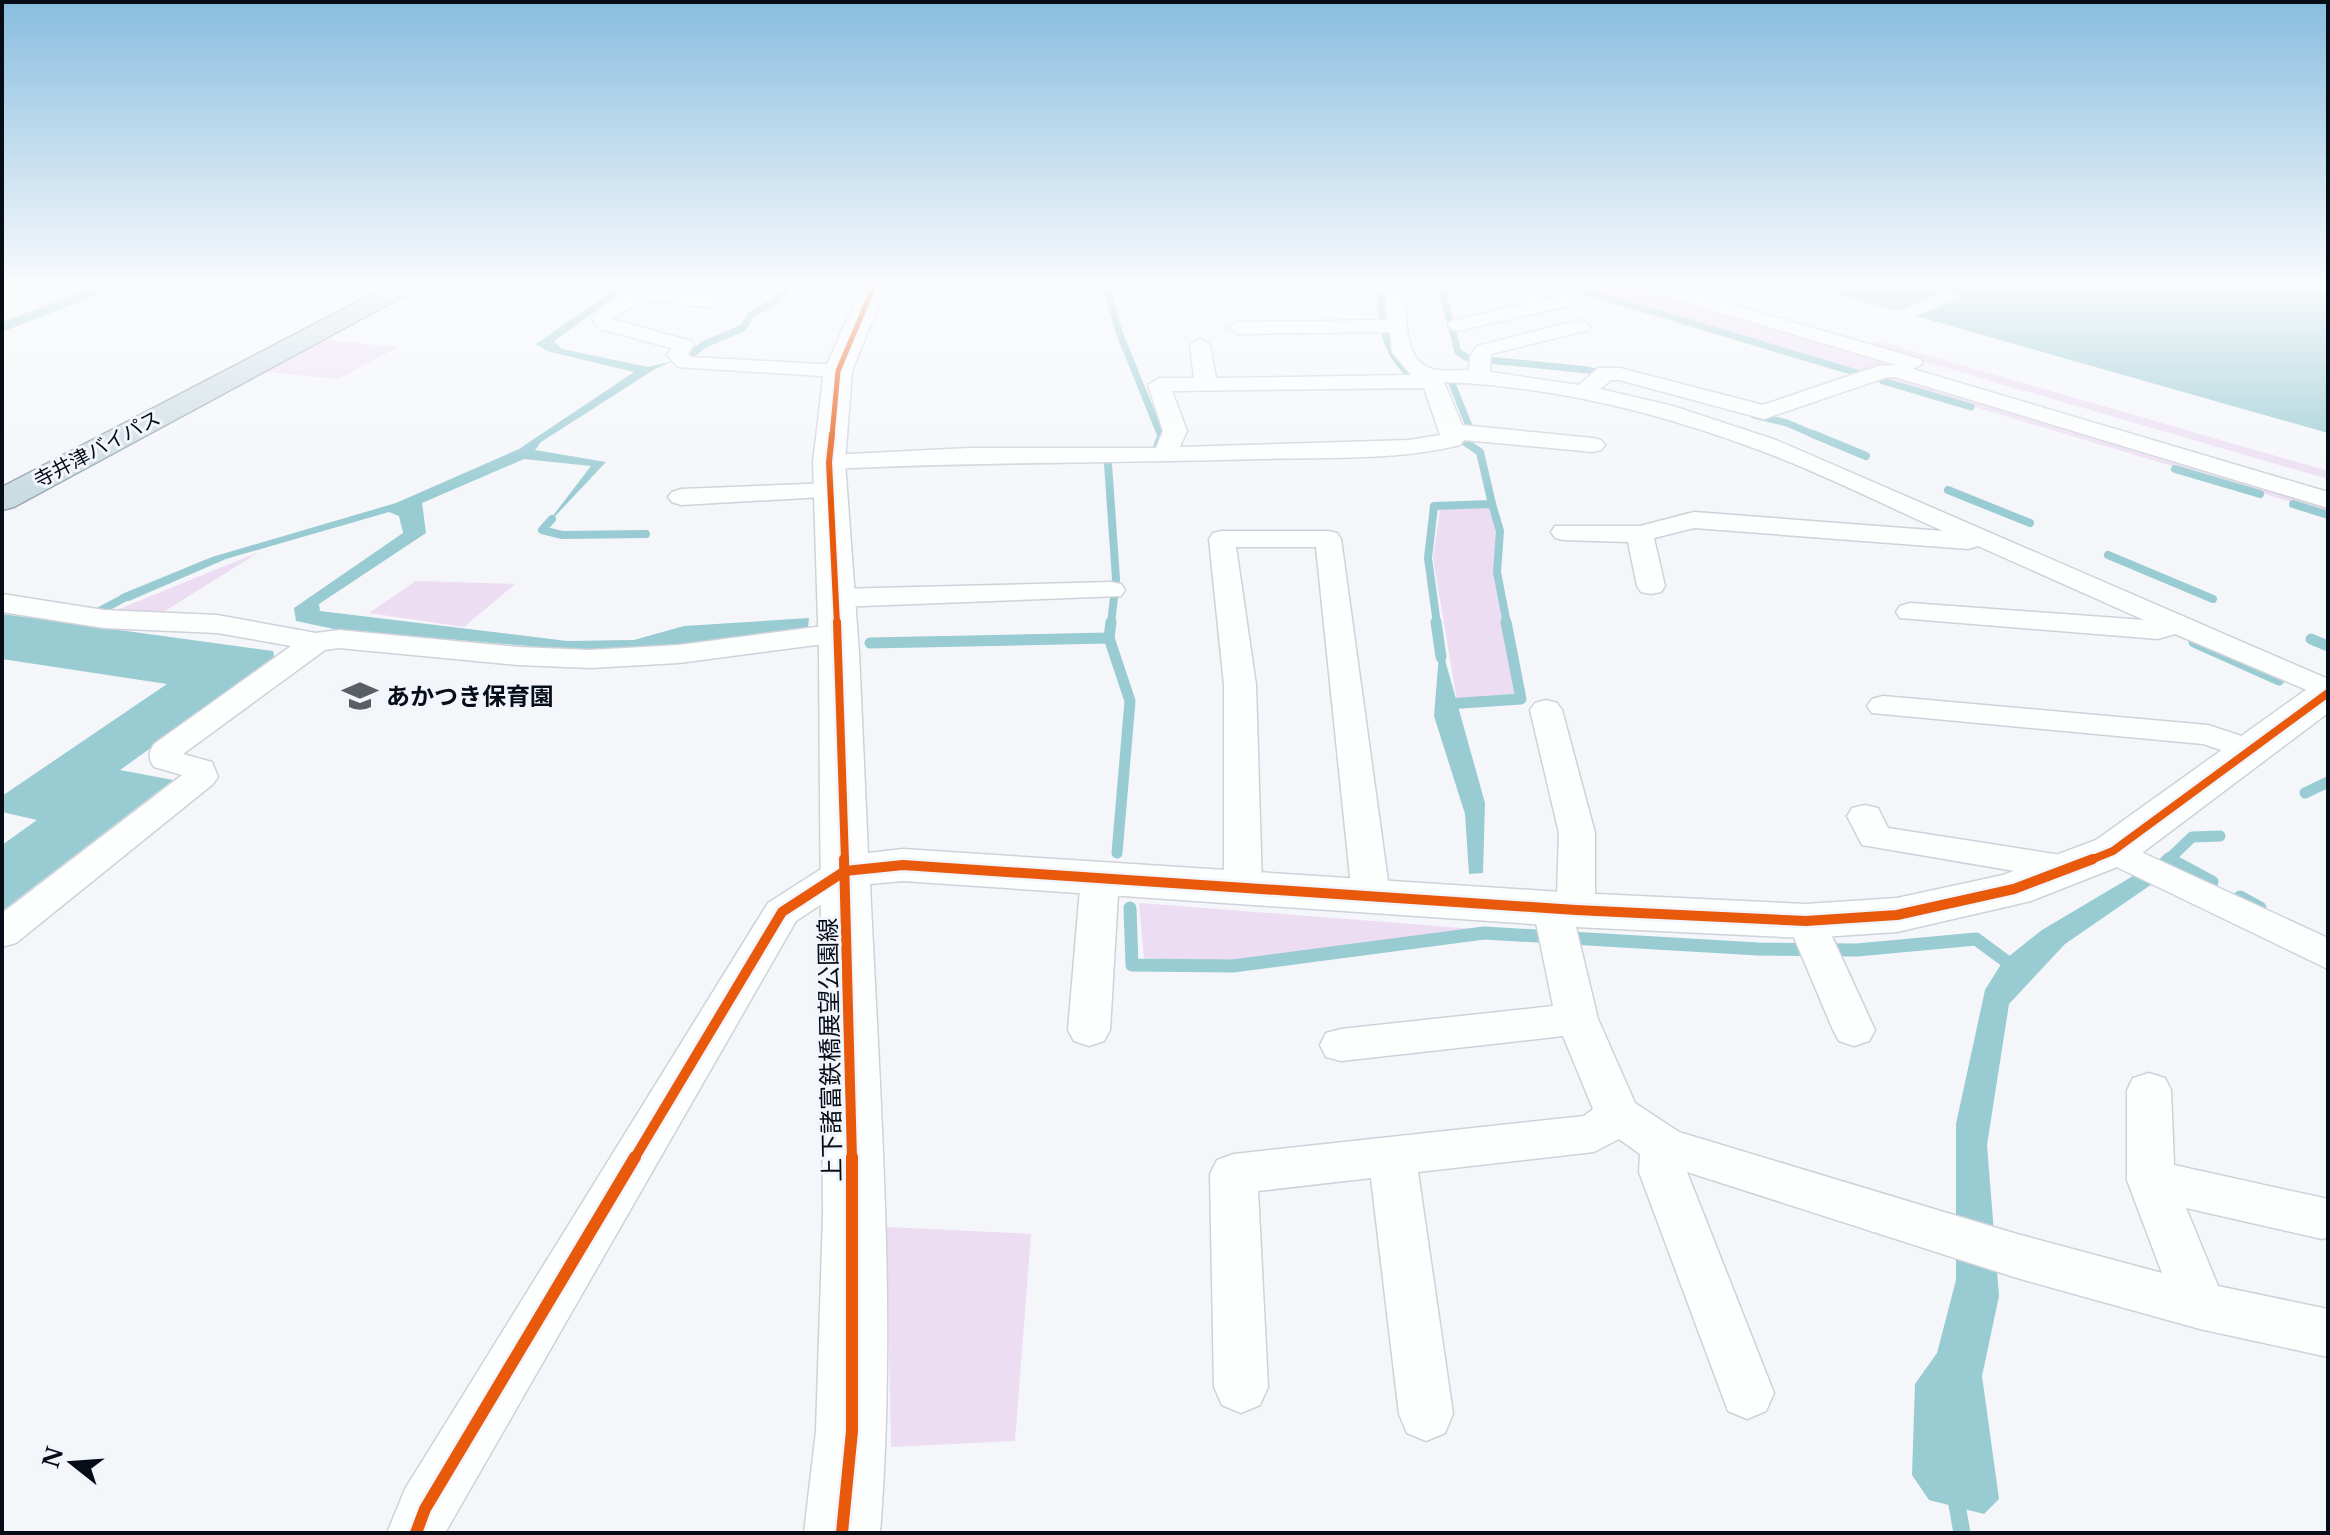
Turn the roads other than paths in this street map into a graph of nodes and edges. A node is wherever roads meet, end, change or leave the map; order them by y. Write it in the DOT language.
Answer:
graph roads {
  1 [pos="270,358"];
  2 [pos="680,358"];
  3 [pos="844,358"];
  4 [pos="1202,358"];
  5 [pos="1406,358"];
  6 [pos="1481,358"];
  7 [pos="1894,358"];
  8 [pos="1479,365"];
  9 [pos="838,371"];
  10 [pos="1432,378"];
  11 [pos="1597,380"];
  12 [pos="1206,384"];
  13 [pos="1459,430"];
  14 [pos="1171,442"];
  15 [pos="1593,445"];
  16 [pos="830,476"];
  17 [pos="2328,485"];
  18 [pos="681,498"];
  19 [pos="2,500"];
  20 [pos="2328,500"];
  21 [pos="1564,532"];
  22 [pos="1640,534"];
  23 [pos="1993,542"];
  24 [pos="1651,586"];
  25 [pos="1111,590"];
  26 [pos="2,603"];
  27 [pos="1910,612"];
  28 [pos="838,615"];
  29 [pos="2166,627"];
  30 [pos="316,642"];
  31 [pos="2328,692"];
  32 [pos="1883,706"];
  33 [pos="1546,710"];
  34 [pos="2251,750"];
  35 [pos="1865,816"];
  36 [pos="2127,858"];
  37 [pos="2067,868"];
  38 [pos="845,871"];
  39 [pos="1100,877"];
  40 [pos="1243,887"];
  41 [pos="1371,896"];
  42 [pos="1562,924"];
  43 [pos="2,933"];
  44 [pos="1816,942"];
  45 [pos="2328,955"];
  46 [pos="1577,1019"];
  47 [pos="1089,1030"];
  48 [pos="1854,1030"];
  49 [pos="1341,1045"];
  50 [pos="2149,1090"];
  51 [pos="1618,1115"];
  52 [pos="1664,1146"];
  53 [pos="1392,1157"];
  54 [pos="2151,1180"];
  55 [pos="2322,1218"];
  56 [pos="2200,1306"];
  57 [pos="2328,1333"];
  58 [pos="1241,1387"];
  59 [pos="1747,1393"];
  60 [pos="1426,1414"];
  61 [pos="416,1533"];
  62 [pos="842,1533"];
  1 -- 19 [label="highway, 寺井津バイパス"];
  2 -- 9 [label="street"];
  3 -- 9 [label="street, 上下諸富鉄橋展望公園線"];
  4 -- 12 [label="street"];
  5 -- 10 [label="street"];
  6 -- 8 [label="street"];
  7 -- 17 [label="street"];
  8 -- 10 [label="street"];
  8 -- 11 [label="street"];
  9 -- 16 [label="street, 上下諸富鉄橋展望公園線"];
  10 -- 12 [label="street"];
  10 -- 13 [label="street"];
  11 -- 20 [label="street"];
  11 -- 23 [label="street"];
  12 -- 14 [label="street"];
  13 -- 14 [label="street"];
  13 -- 15 [label="street"];
  14 -- 16 [label="street"];
  16 -- 18 [label="street"];
  16 -- 28 [label="street, 上下諸富鉄橋展望公園線"];
  21 -- 22 [label="street"];
  22 -- 23 [label="street"];
  22 -- 24 [label="street"];
  23 -- 29 [label="street"];
  25 -- 28 [label="street"];
  26 -- 30 [label="street"];
  27 -- 29 [label="street"];
  28 -- 30 [label="street"];
  28 -- 38 [label="street, 上下諸富鉄橋展望公園線"];
  29 -- 31 [label="street"];
  30 -- 43 [label="street"];
  31 -- 34 [label="street"];
  32 -- 34 [label="street"];
  33 -- 42 [label="street"];
  34 -- 36 [label="street"];
  35 -- 37 [label="street"];
  36 -- 37 [label="street"];
  36 -- 45 [label="street"];
  37 -- 44 [label="street"];
  38 -- 39 [label="street"];
  38 -- 61 [label="street"];
  38 -- 62 [label="street, 上下諸富鉄橋展望公園線"];
  39 -- 40 [label="street"];
  39 -- 47 [label="street"];
  40 -- 41 [label="street"];
  40 -- 41 [label="street"];
  41 -- 42 [label="street"];
  42 -- 44 [label="street"];
  42 -- 46 [label="street"];
  44 -- 48 [label="street"];
  46 -- 49 [label="street"];
  46 -- 51 [label="street"];
  50 -- 54 [label="street"];
  51 -- 52 [label="street"];
  51 -- 53 [label="street"];
  52 -- 56 [label="street"];
  52 -- 59 [label="street"];
  53 -- 58 [label="street"];
  53 -- 60 [label="street"];
  54 -- 55 [label="street"];
  54 -- 56 [label="street"];
  56 -- 57 [label="street"];
}
